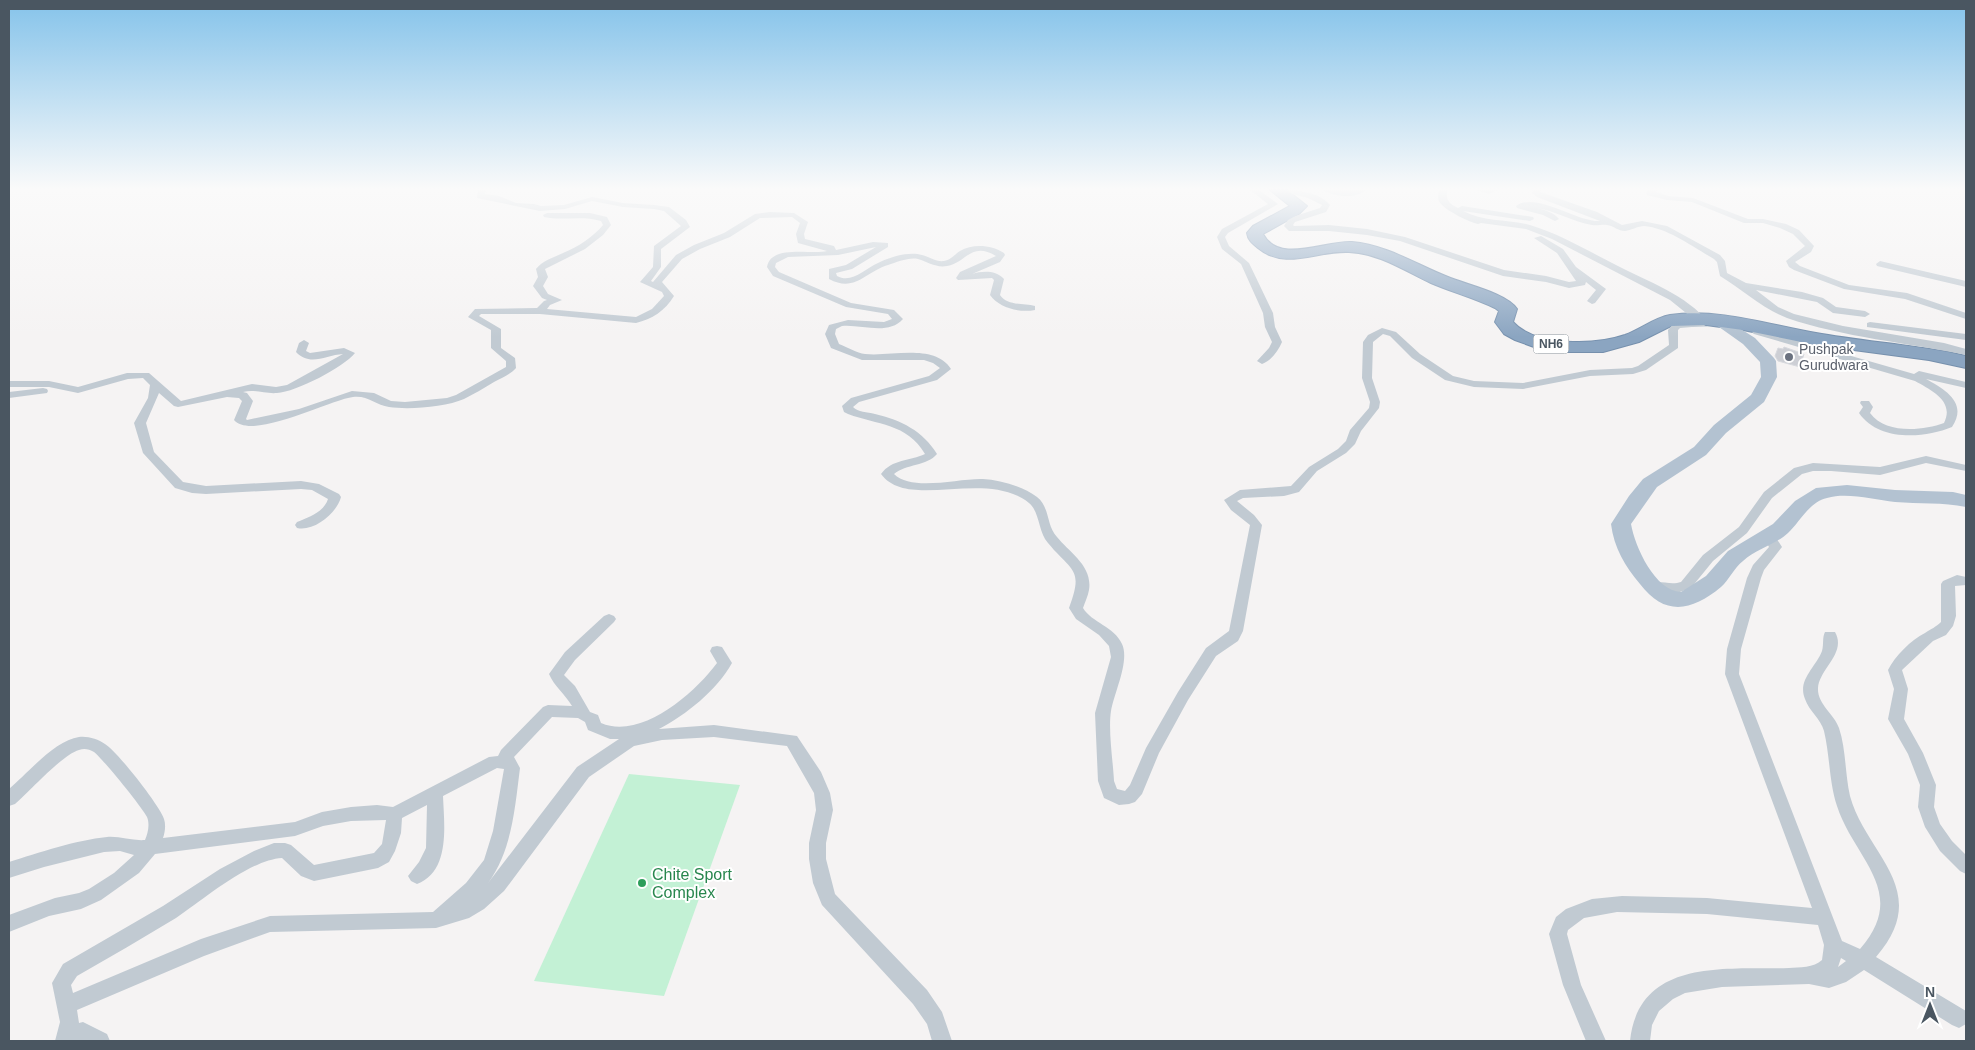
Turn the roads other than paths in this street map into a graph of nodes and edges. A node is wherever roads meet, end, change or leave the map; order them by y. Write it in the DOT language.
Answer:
graph roads {
  1 [pos="592,239"];
  2 [pos="668,239"];
  3 [pos="716,239"];
  4 [pos="801,239"];
  5 [pos="1221,239"];
  6 [pos="1257,239"];
  7 [pos="1402,239"];
  8 [pos="1540,239"];
  9 [pos="1559,239"];
  10 [pos="1685,239"];
  11 [pos="1803,239"];
  12 [pos="831,253"];
  13 [pos="1880,264"];
  14 [pos="1570,266"];
  15 [pos="1966,284"];
  16 [pos="1744,286"];
  17 [pos="660,287"];
  18 [pos="1592,301"];
  19 [pos="1032,308"];
  20 [pos="540,311"];
  21 [pos="1865,314"];
  22 [pos="1966,316"];
  23 [pos="1803,319"];
  24 [pos="1717,323"];
  25 [pos="1966,337"];
  26 [pos="304,343"];
  27 [pos="1966,352"];
  28 [pos="1262,361"];
  29 [pos="1966,362"];
  30 [pos="1884,369"];
  31 [pos="9,384"];
  32 [pos="155,384"];
  33 [pos="1966,385"];
  34 [pos="70,390"];
  35 [pos="231,392"];
  36 [pos="9,395"];
  37 [pos="1865,403"];
  38 [pos="1966,468"];
  39 [pos="1966,501"];
  40 [pos="301,525"];
  41 [pos="1770,536"];
  42 [pos="1966,581"];
  43 [pos="1652,587"];
  44 [pos="609,619"];
  45 [pos="1830,636"];
  46 [pos="717,651"];
  47 [pos="583,712"];
  48 [pos="504,761"];
  49 [pos="435,792"];
  50 [pos="9,799"];
  51 [pos="394,814"];
  52 [pos="151,846"];
  53 [pos="1946,846"];
  54 [pos="1966,860"];
  55 [pos="1966,866"];
  56 [pos="9,870"];
  57 [pos="417,876"];
  58 [pos="1824,917"];
  59 [pos="436,920"];
  60 [pos="9,924"];
  61 [pos="1834,946"];
  62 [pos="1862,959"];
  63 [pos="1810,975"];
  64 [pos="66,1005"];
  65 [pos="1959,1018"];
  66 [pos="67,1038"];
  67 [pos="100,1041"];
  68 [pos="942,1041"];
  69 [pos="1596,1041"];
  70 [pos="1640,1041"];
  1 -- 20 [label="street"];
  2 -- 17 [label="street"];
  3 -- 17 [label="street"];
  4 -- 12 [label="street"];
  5 -- 28 [label="street"];
  6 -- 24 [label="highway, NH6"];
  7 -- 14 [label="street"];
  8 -- 14 [label="street"];
  9 -- 24 [label="street"];
  10 -- 16 [label="street"];
  11 -- 22 [label="street"];
  12 -- 19 [label="street"];
  12 -- 24 [label="street"];
  13 -- 15 [label="street"];
  14 -- 18 [label="street"];
  16 -- 21 [label="street"];
  16 -- 23 [label="street"];
  17 -- 20 [label="street"];
  20 -- 35 [label="street"];
  23 -- 25 [label="street"];
  23 -- 27 [label="street"];
  24 -- 29 [label="highway, NH6"];
  24 -- 30 [label="street"];
  24 -- 43 [label="main road"];
  26 -- 35 [label="street"];
  30 -- 33 [label="street"];
  30 -- 37 [label="street"];
  31 -- 34 [label="street"];
  32 -- 34 [label="street"];
  32 -- 35 [label="street"];
  32 -- 40 [label="street"];
  34 -- 36 [label="street"];
  38 -- 43 [label="street"];
  39 -- 41 [label="main road"];
  41 -- 43 [label="main road"];
  41 -- 58 [label="street"];
  42 -- 53 [label="street"];
  44 -- 47 [label="street"];
  45 -- 62 [label="street"];
  46 -- 47 [label="street"];
  47 -- 48 [label="street"];
  48 -- 49 [label="street"];
  48 -- 59 [label="street"];
  49 -- 51 [label="street"];
  49 -- 57 [label="street"];
  50 -- 52 [label="street"];
  51 -- 52 [label="street"];
  51 -- 64 [label="street"];
  52 -- 56 [label="street"];
  52 -- 60 [label="street"];
  53 -- 54 [label="street"];
  53 -- 55 [label="street"];
  58 -- 61 [label="street"];
  58 -- 69 [label="street"];
  59 -- 64 [label="street"];
  59 -- 68 [label="street"];
  61 -- 62 [label="street"];
  61 -- 63 [label="street"];
  62 -- 63 [label="street"];
  62 -- 65 [label="street"];
  63 -- 70 [label="street"];
  64 -- 66 [label="street"];
  66 -- 67 [label="street"];
}
